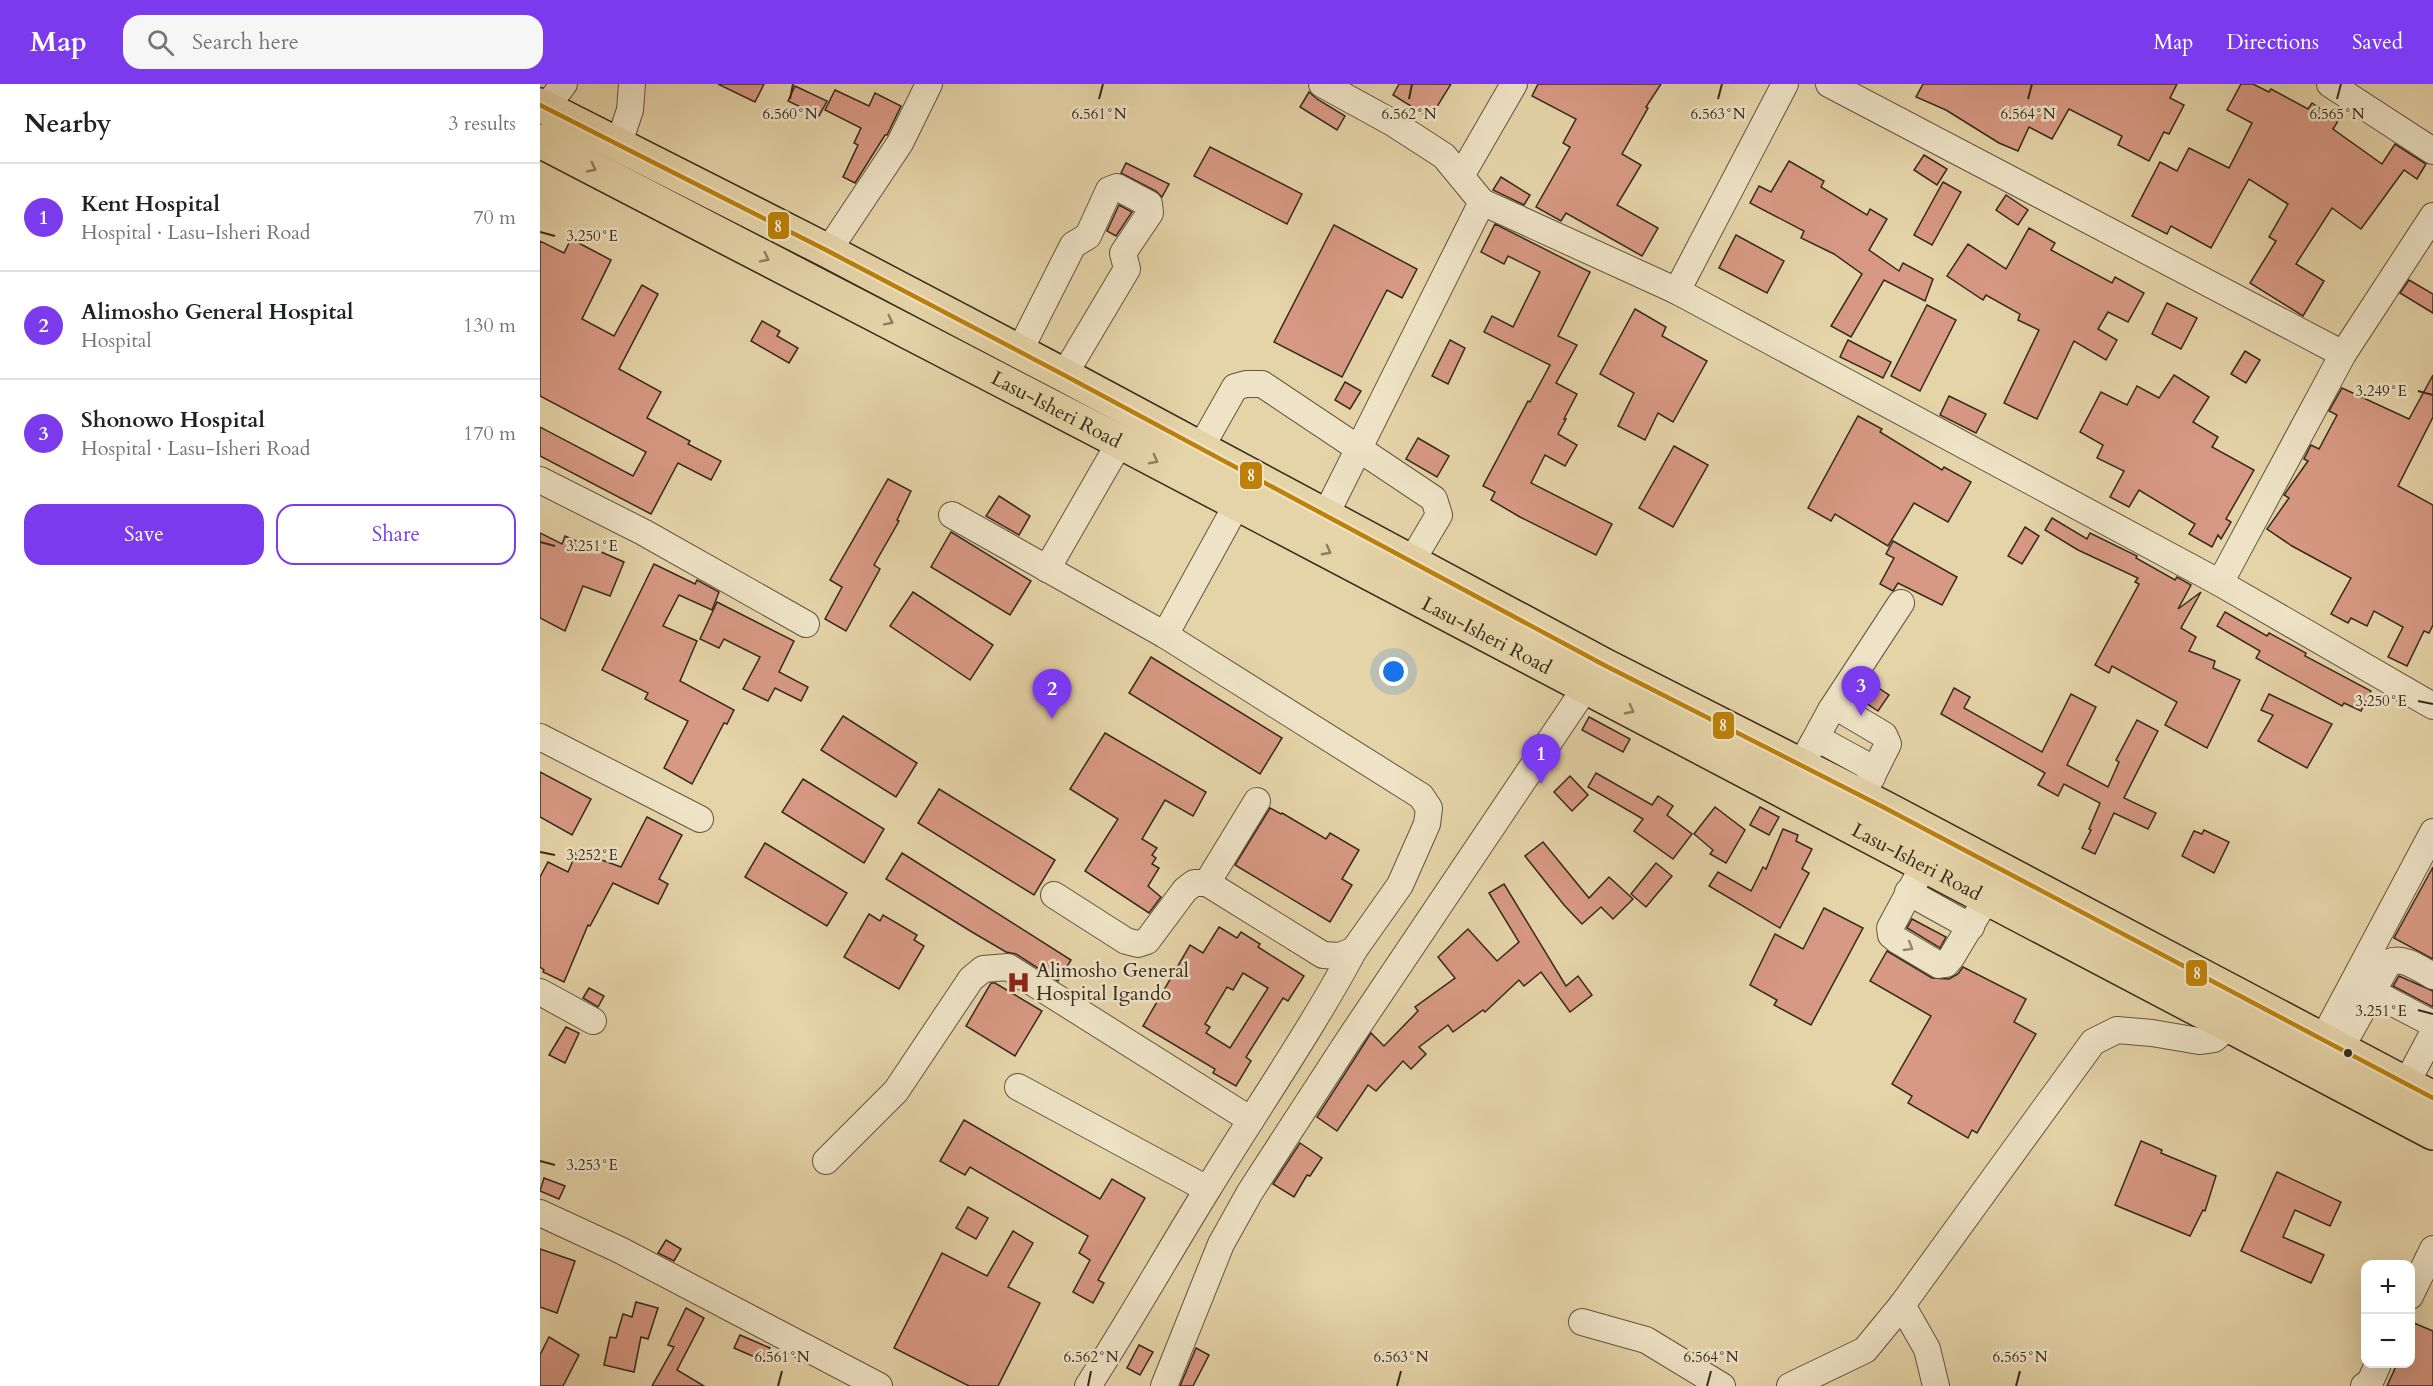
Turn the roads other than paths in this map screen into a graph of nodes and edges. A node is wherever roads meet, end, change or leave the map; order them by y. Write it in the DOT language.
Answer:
graph roads {
  1 [pos="632,84"];
  2 [pos="929,84"];
  3 [pos="1322,84"];
  4 [pos="1514,84"];
  5 [pos="1785,84"];
  6 [pos="1829,84"];
  7 [pos="2330,84"];
  8 [pos="550,99"];
  9 [pos="540,141"];
  10 [pos="618,146"];
  11 [pos="2433,151"];
  12 [pos="1461,176"];
  13 [pos="1482,202"];
  14 [pos="2433,216"];
  15 [pos="1088,236"];
  16 [pos="828,251"];
  17 [pos="1123,253"];
  18 [pos="1677,291"];
  19 [pos="1019,352"];
  20 [pos="2343,354"];
  21 [pos="1064,375"];
  22 [pos="1120,442"];
  23 [pos="1200,449"];
  24 [pos="1359,450"];
  25 [pos="540,480"];
  26 [pos="1245,490"];
  27 [pos="952,515"];
  28 [pos="1324,516"];
  29 [pos="1411,562"];
  30 [pos="1047,568"];
  31 [pos="2220,583"];
  32 [pos="1902,603"];
  33 [pos="806,624"];
  34 [pos="1165,635"];
  35 [pos="1587,687"];
  36 [pos="2433,706"];
  37 [pos="1831,710"];
  38 [pos="540,737"];
  39 [pos="1807,754"];
  40 [pos="1867,786"];
  41 [pos="1257,801"];
  42 [pos="700,819"];
  43 [pos="2433,832"];
  44 [pos="1916,879"];
  45 [pos="1207,884"];
  46 [pos="1053,896"];
  47 [pos="1987,898"];
  48 [pos="1971,927"];
  49 [pos="1354,950"];
  50 [pos="2433,976"];
  51 [pos="540,992"];
  52 [pos="2371,996"];
  53 [pos="593,1021"];
  54 [pos="2433,1024"];
  55 [pos="2229,1026"];
  56 [pos="2433,1033"];
  57 [pos="2332,1043"];
  58 [pos="1018,1088"];
  59 [pos="2420,1091"];
  60 [pos="1251,1120"];
  61 [pos="2433,1133"];
  62 [pos="826,1161"];
  63 [pos="1207,1189"];
  64 [pos="540,1213"];
  65 [pos="2433,1249"];
  66 [pos="2415,1286"];
  67 [pos="1902,1305"];
  68 [pos="1582,1322"];
  69 [pos="2376,1368"];
  70 [pos="879,1386"];
  71 [pos="1088,1386"];
  72 [pos="1164,1386"];
  73 [pos="1722,1386"];
  74 [pos="1790,1386"];
  75 [pos="1936,1386"];
  76 [pos="2364,1386"];
  1 -- 10 [label="street"];
  2 -- 16 [label="street"];
  3 -- 12 [label="street"];
  4 -- 12 [label="street"];
  5 -- 18 [label="street"];
  6 -- 20 [label="street"];
  7 -- 11 [label="street"];
  8 -- 10 [label="main road, Lasu-Isheri Road"];
  9 -- 22 [label="main road, Lasu-Isheri Road, one-way"];
  10 -- 16 [label="main road, Lasu-Isheri Road"];
  12 -- 13 [label="street"];
  13 -- 18 [label="street"];
  13 -- 24 [label="street"];
  14 -- 20 [label="street"];
  15 -- 17 [label="street"];
  15 -- 17 [label="street"];
  15 -- 19 [label="street"];
  16 -- 19 [label="main road, Lasu-Isheri Road"];
  17 -- 21 [label="street"];
  18 -- 31 [label="street"];
  19 -- 21 [label="main road, Lasu-Isheri Road"];
  20 -- 31 [label="street"];
  21 -- 23 [label="main road, Lasu-Isheri Road"];
  22 -- 26 [label="main road, Lasu-Isheri Road, one-way"];
  22 -- 30 [label="street"];
  23 -- 24 [label="street"];
  23 -- 26 [label="main road, Lasu-Isheri Road"];
  24 -- 28 [label="street"];
  24 -- 29 [label="street"];
  25 -- 33 [label="street"];
  26 -- 28 [label="main road, Lasu-Isheri Road"];
  26 -- 34 [label="street"];
  26 -- 35 [label="main road, Lasu-Isheri Road, one-way"];
  27 -- 30 [label="street"];
  28 -- 29 [label="main road, Lasu-Isheri Road"];
  29 -- 39 [label="main road, Lasu-Isheri Road"];
  30 -- 34 [label="street"];
  31 -- 36 [label="street"];
  32 -- 37 [label="street"];
  34 -- 49 [label="street"];
  35 -- 44 [label="main road, Lasu-Isheri Road, one-way"];
  35 -- 72 [label="street"];
  37 -- 39 [label="street"];
  37 -- 40 [label="street"];
  38 -- 42 [label="street"];
  39 -- 40 [label="main road, Lasu-Isheri Road"];
  40 -- 57 [label="main road, Lasu-Isheri Road"];
  41 -- 45 [label="street"];
  43 -- 57 [label="street"];
  44 -- 47 [label="main road, Lasu-Isheri Road"];
  44 -- 48 [label="street"];
  44 -- 48 [label="street, one-way"];
  45 -- 46 [label="street"];
  45 -- 49 [label="street"];
  47 -- 48 [label="street"];
  47 -- 55 [label="main road, Lasu-Isheri Road"];
  49 -- 60 [label="street"];
  50 -- 52 [label="street"];
  51 -- 53 [label="street"];
  52 -- 54 [label="street"];
  52 -- 57 [label="street"];
  55 -- 61 [label="main road, Lasu-Isheri Road"];
  55 -- 67 [label="street"];
  56 -- 59 [label="street"];
  57 -- 59 [label="main road, Lasu-Isheri Road"];
  58 -- 63 [label="street"];
  60 -- 62 [label="street"];
  60 -- 63 [label="street"];
  63 -- 71 [label="street"];
  64 -- 70 [label="street"];
  65 -- 66 [label="street"];
  67 -- 74 [label="street"];
  67 -- 75 [label="street"];
  68 -- 73 [label="street"];
  69 -- 76 [label="street"];
}
